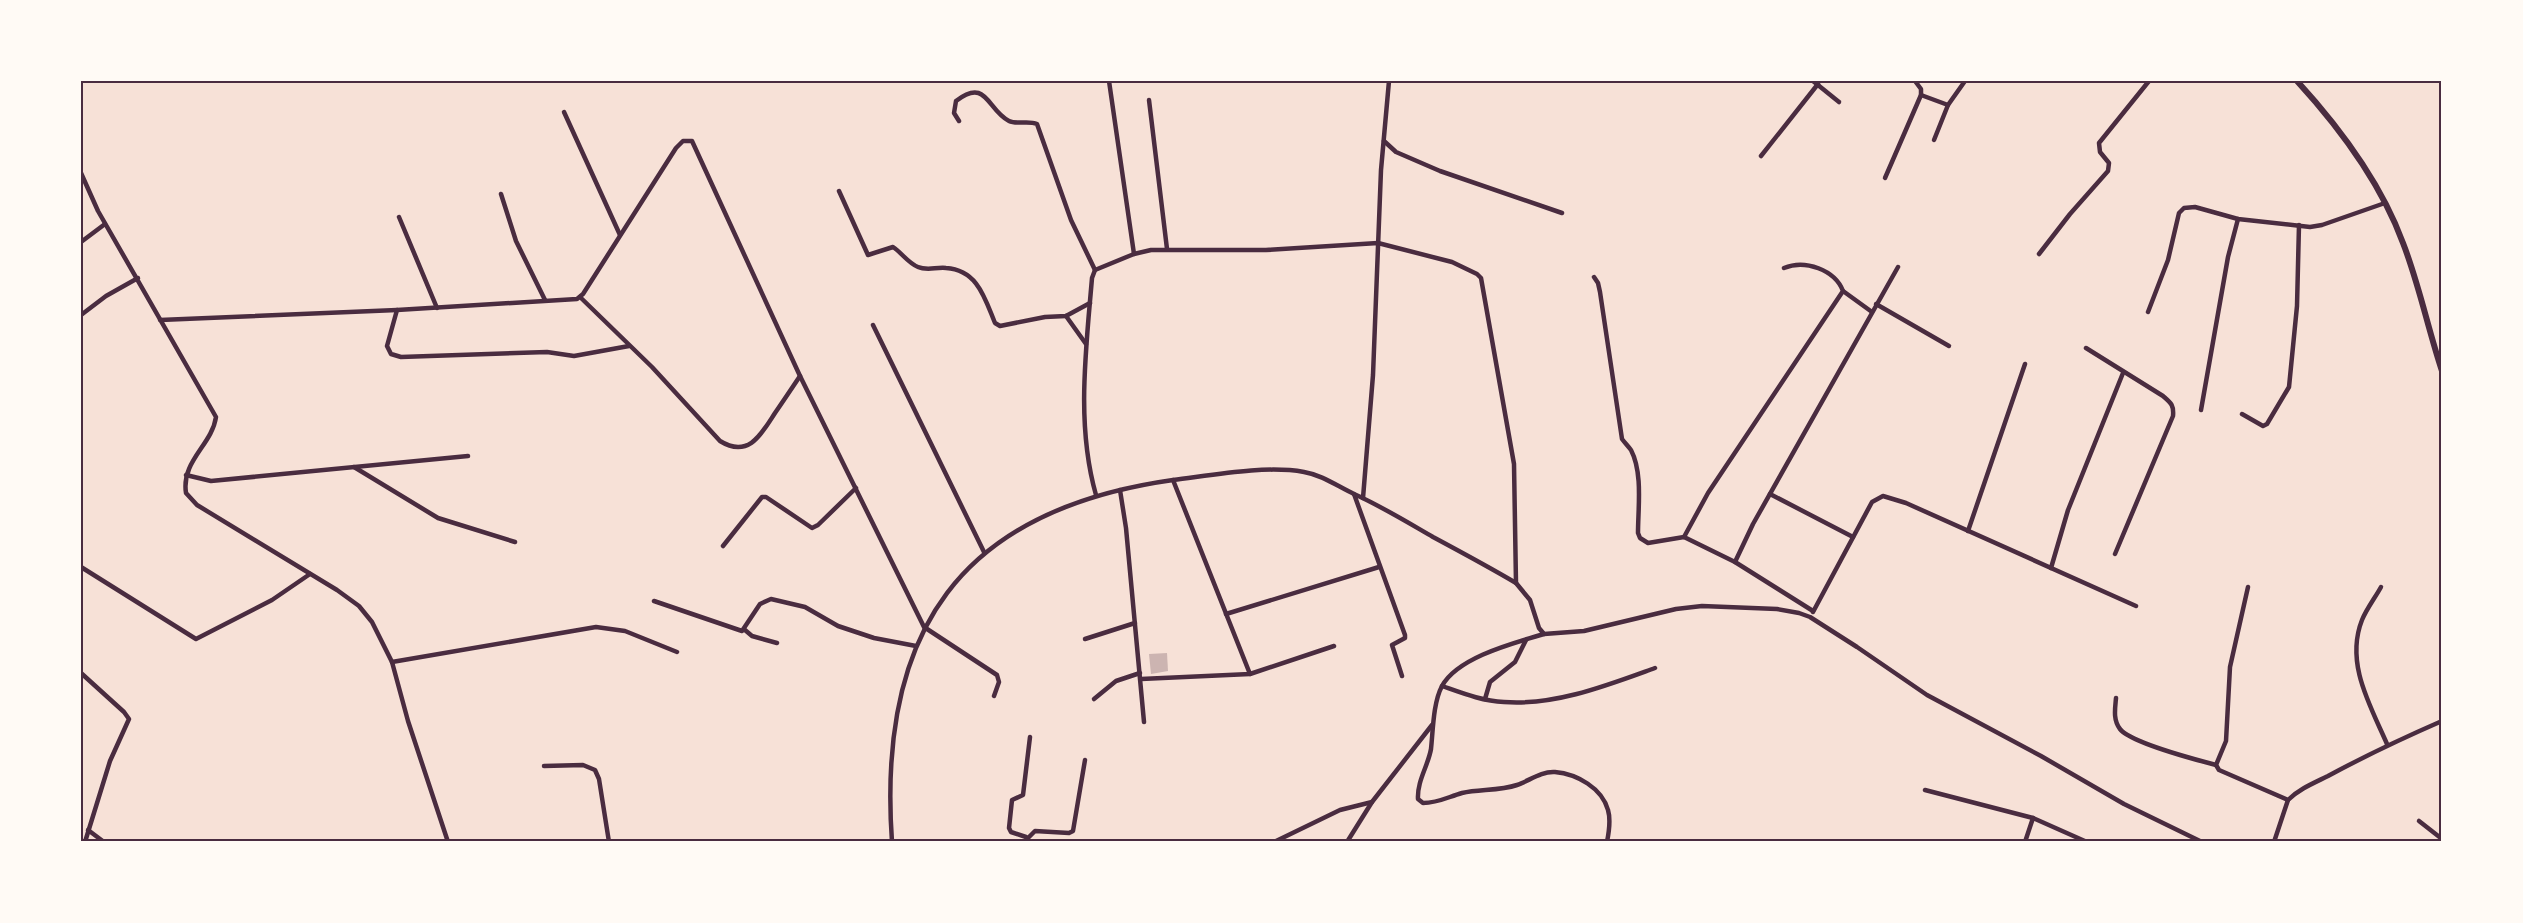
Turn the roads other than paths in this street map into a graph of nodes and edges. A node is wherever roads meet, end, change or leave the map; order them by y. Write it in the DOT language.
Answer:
graph roads {
  1 [pos="1109,81"];
  2 [pos="1389,81"];
  3 [pos="1914,81"];
  4 [pos="1965,81"];
  5 [pos="2149,81"];
  6 [pos="2297,81"];
  7 [pos="1816,82"];
  8 [pos="1921,95"];
  9 [pos="1149,100"];
  10 [pos="1839,102"];
  11 [pos="1948,105"];
  12 [pos="564,112"];
  13 [pos="959,121"];
  14 [pos="1934,140"];
  15 [pos="1384,141"];
  16 [pos="1761,156"];
  17 [pos="81,173"];
  18 [pos="1885,178"];
  19 [pos="839,191"];
  20 [pos="501,194"];
  21 [pos="2385,203"];
  22 [pos="1562,213"];
  23 [pos="399,217"];
  24 [pos="2238,219"];
  25 [pos="105,224"];
  26 [pos="2299,225"];
  27 [pos="620,236"];
  28 [pos="81,242"];
  29 [pos="1378,243"];
  30 [pos="1167,249"];
  31 [pos="1134,254"];
  32 [pos="2039,254"];
  33 [pos="1898,267"];
  34 [pos="1784,268"];
  35 [pos="1095,270"];
  36 [pos="1594,277"];
  37 [pos="138,278"];
  38 [pos="1844,291"];
  39 [pos="580,297"];
  40 [pos="545,300"];
  41 [pos="1090,303"];
  42 [pos="1876,304"];
  43 [pos="437,308"];
  44 [pos="397,310"];
  45 [pos="1872,312"];
  46 [pos="2148,312"];
  47 [pos="81,315"];
  48 [pos="1066,316"];
  49 [pos="160,320"];
  50 [pos="873,325"];
  51 [pos="1086,344"];
  52 [pos="629,346"];
  53 [pos="1949,346"];
  54 [pos="2086,348"];
  55 [pos="2025,364"];
  56 [pos="2442,371"];
  57 [pos="2123,373"];
  58 [pos="800,376"];
  59 [pos="2201,410"];
  60 [pos="2242,414"];
  61 [pos="468,456"];
  62 [pos="354,467"];
  63 [pos="186,475"];
  64 [pos="1173,480"];
  65 [pos="856,488"];
  66 [pos="1120,490"];
  67 [pos="1353,494"];
  68 [pos="1770,494"];
  69 [pos="1096,495"];
  70 [pos="1363,498"];
  71 [pos="1968,531"];
  72 [pos="1684,537"];
  73 [pos="1853,537"];
  74 [pos="515,542"];
  75 [pos="723,546"];
  76 [pos="984,552"];
  77 [pos="2115,554"];
  78 [pos="1736,562"];
  79 [pos="81,567"];
  80 [pos="1380,567"];
  81 [pos="2051,568"];
  82 [pos="310,574"];
  83 [pos="1516,583"];
  84 [pos="2248,587"];
  85 [pos="2381,587"];
  86 [pos="654,601"];
  87 [pos="2136,606"];
  88 [pos="1813,611"];
  89 [pos="1226,614"];
  90 [pos="1810,617"];
  91 [pos="1135,623"];
  92 [pos="924,627"];
  93 [pos="745,630"];
  94 [pos="1544,634"];
  95 [pos="1085,639"];
  96 [pos="1526,640"];
  97 [pos="777,643"];
  98 [pos="916,646"];
  99 [pos="1335,646"];
  100 [pos="677,652"];
  101 [pos="392,662"];
  102 [pos="1655,668"];
  103 [pos="81,673"];
  104 [pos="1140,673"];
  105 [pos="1250,674"];
  106 [pos="1402,676"];
  107 [pos="1141,679"];
  108 [pos="1442,686"];
  109 [pos="994,696"];
  110 [pos="2116,698"];
  111 [pos="1094,699"];
  112 [pos="1485,699"];
  113 [pos="1144,722"];
  114 [pos="2442,722"];
  115 [pos="1432,725"];
  116 [pos="1030,737"];
  117 [pos="2387,744"];
  118 [pos="1085,760"];
  119 [pos="2216,765"];
  120 [pos="544,766"];
  121 [pos="1925,790"];
  122 [pos="2288,800"];
  123 [pos="1372,802"];
  124 [pos="2033,818"];
  125 [pos="2419,821"];
  126 [pos="88,830"];
  127 [pos="2442,839"];
  128 [pos="1028,840"];
  129 [pos="2193,840"];
  130 [pos="85,842"];
  131 [pos="104,842"];
  132 [pos="448,842"];
  133 [pos="609,842"];
  134 [pos="892,842"];
  135 [pos="1274,842"];
  136 [pos="1347,842"];
  137 [pos="1607,842"];
  138 [pos="2025,842"];
  139 [pos="2087,842"];
  140 [pos="2202,842"];
  141 [pos="2274,842"];
  1 -- 31 [label="street"];
  2 -- 15 [label="street"];
  3 -- 8 [label="street"];
  4 -- 11 [label="street"];
  5 -- 32 [label="street"];
  6 -- 21 [label="main road"];
  7 -- 10 [label="street"];
  7 -- 16 [label="street"];
  8 -- 11 [label="street"];
  8 -- 18 [label="street"];
  9 -- 30 [label="street"];
  11 -- 14 [label="street"];
  12 -- 27 [label="street"];
  13 -- 35 [label="street"];
  15 -- 22 [label="street"];
  15 -- 29 [label="street"];
  17 -- 25 [label="street"];
  19 -- 48 [label="street"];
  20 -- 40 [label="street"];
  21 -- 26 [label="street"];
  21 -- 56 [label="main road"];
  23 -- 43 [label="street"];
  24 -- 26 [label="street"];
  24 -- 46 [label="street"];
  24 -- 59 [label="street"];
  25 -- 28 [label="street"];
  25 -- 37 [label="street"];
  26 -- 60 [label="street"];
  27 -- 39 [label="street"];
  27 -- 58 [label="street"];
  29 -- 30 [label="street"];
  29 -- 70 [label="street"];
  29 -- 83 [label="street"];
  30 -- 31 [label="street"];
  31 -- 35 [label="street"];
  33 -- 42 [label="street"];
  34 -- 38 [label="street"];
  35 -- 41 [label="street"];
  36 -- 72 [label="street"];
  37 -- 47 [label="street"];
  37 -- 49 [label="street"];
  38 -- 45 [label="street"];
  38 -- 72 [label="street"];
  39 -- 40 [label="street"];
  39 -- 52 [label="street"];
  40 -- 43 [label="street"];
  41 -- 48 [label="street"];
  41 -- 51 [label="street"];
  42 -- 45 [label="street"];
  42 -- 53 [label="street"];
  43 -- 44 [label="street"];
  44 -- 49 [label="street"];
  44 -- 52 [label="street"];
  45 -- 68 [label="street"];
  48 -- 51 [label="street"];
  49 -- 63 [label="street"];
  50 -- 76 [label="street"];
  51 -- 69 [label="street"];
  52 -- 58 [label="street"];
  54 -- 57 [label="street"];
  55 -- 71 [label="street"];
  57 -- 77 [label="street"];
  57 -- 81 [label="street"];
  58 -- 65 [label="street"];
  61 -- 62 [label="street"];
  62 -- 63 [label="street"];
  62 -- 74 [label="street"];
  63 -- 82 [label="street"];
  64 -- 66 [label="street"];
  64 -- 67 [label="street"];
  64 -- 89 [label="street"];
  65 -- 75 [label="street"];
  65 -- 92 [label="street"];
  66 -- 69 [label="street"];
  66 -- 91 [label="street"];
  67 -- 70 [label="street"];
  67 -- 80 [label="street"];
  68 -- 73 [label="street"];
  68 -- 78 [label="street"];
  69 -- 76 [label="street"];
  70 -- 83 [label="street"];
  71 -- 73 [label="street"];
  71 -- 81 [label="street"];
  72 -- 78 [label="street"];
  73 -- 88 [label="street"];
  76 -- 92 [label="street"];
  78 -- 88 [label="street"];
  79 -- 82 [label="street"];
  80 -- 89 [label="street"];
  80 -- 106 [label="street"];
  81 -- 87 [label="street"];
  82 -- 101 [label="street"];
  83 -- 94 [label="street"];
  84 -- 119 [label="street"];
  85 -- 117 [label="street"];
  86 -- 93 [label="street"];
  88 -- 90 [label="street"];
  89 -- 105 [label="street"];
  90 -- 94 [label="street"];
  90 -- 129 [label="street"];
  91 -- 95 [label="street"];
  91 -- 104 [label="street"];
  92 -- 98 [label="street"];
  92 -- 109 [label="street"];
  93 -- 97 [label="street"];
  93 -- 98 [label="street"];
  94 -- 96 [label="street"];
  96 -- 108 [label="street"];
  96 -- 112 [label="street"];
  98 -- 134 [label="street"];
  99 -- 105 [label="street"];
  100 -- 101 [label="street"];
  101 -- 132 [label="street"];
  102 -- 112 [label="street"];
  103 -- 126 [label="street"];
  104 -- 107 [label="street"];
  104 -- 111 [label="street"];
  105 -- 107 [label="street"];
  107 -- 113 [label="street"];
  108 -- 112 [label="street"];
  108 -- 115 [label="street"];
  110 -- 119 [label="street"];
  114 -- 117 [label="street"];
  115 -- 123 [label="street"];
  115 -- 137 [label="street"];
  116 -- 128 [label="street"];
  117 -- 122 [label="street"];
  118 -- 128 [label="street"];
  119 -- 122 [label="street"];
  120 -- 133 [label="street"];
  121 -- 124 [label="street"];
  122 -- 141 [label="street"];
  123 -- 135 [label="street"];
  123 -- 136 [label="street"];
  124 -- 138 [label="street"];
  124 -- 139 [label="street"];
  125 -- 127 [label="street"];
  126 -- 130 [label="street"];
  126 -- 131 [label="street"];
  129 -- 140 [label="street"];
}
